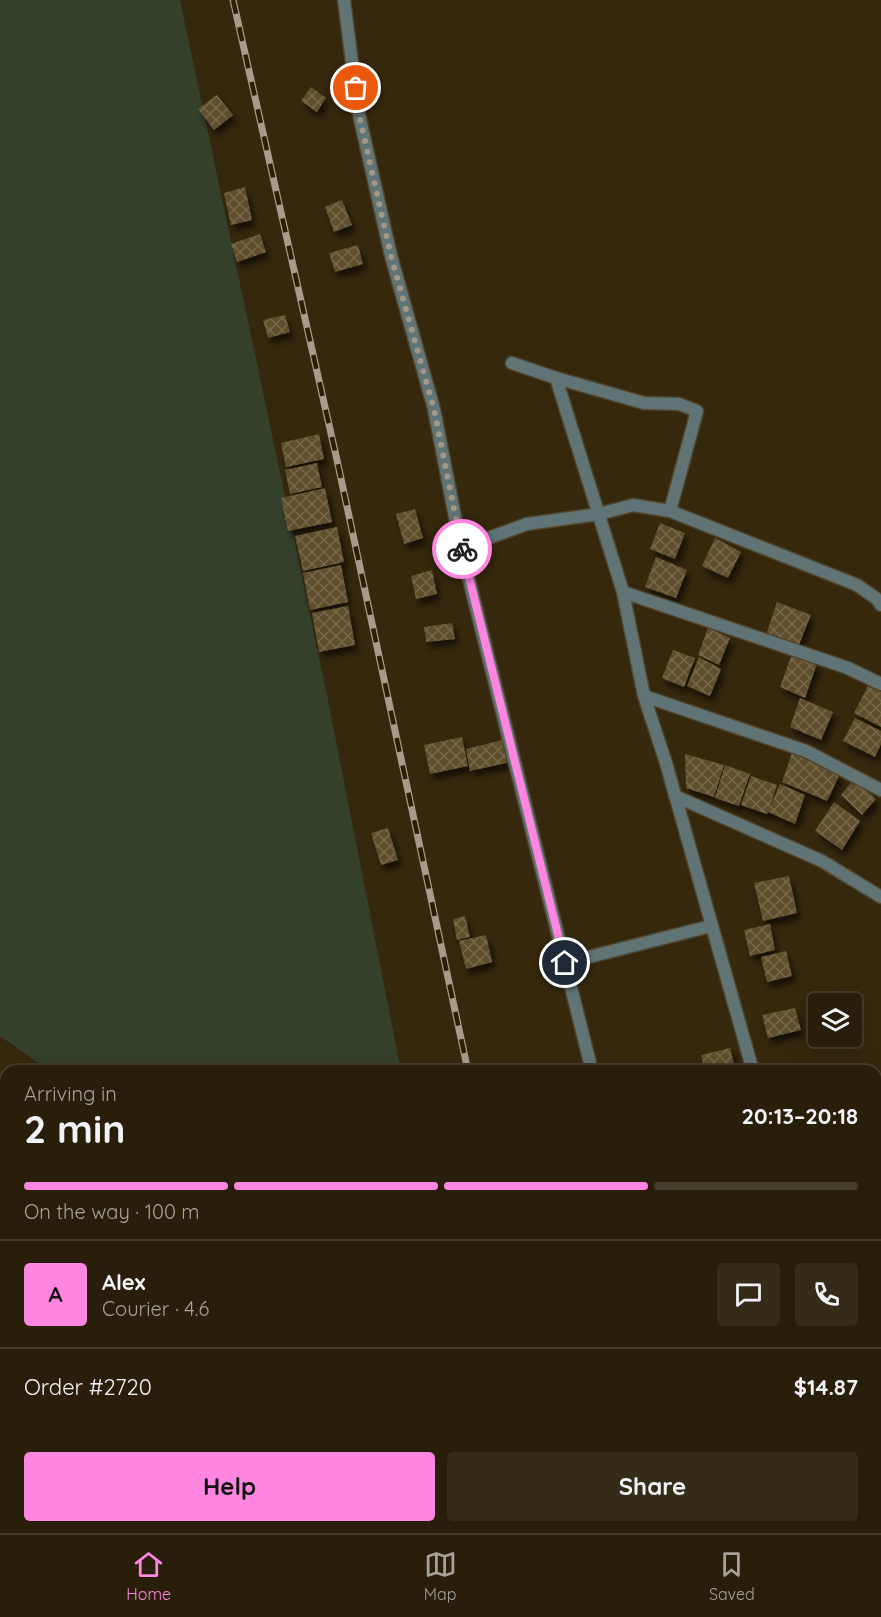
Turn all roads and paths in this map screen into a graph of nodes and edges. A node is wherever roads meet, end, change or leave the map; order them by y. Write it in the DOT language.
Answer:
graph roads {
  1 [pos="344,0"];
  2 [pos="512,363"];
  3 [pos="556,378"];
  4 [pos="670,511"];
  5 [pos="599,514"];
  6 [pos="461,548"];
  7 [pos="623,592"];
  8 [pos="881,605"];
  9 [pos="881,684"];
  10 [pos="644,696"];
  11 [pos="881,790"];
  12 [pos="675,796"];
  13 [pos="881,897"];
  14 [pos="711,926"];
  15 [pos="565,963"];
  16 [pos="590,1065"];
  17 [pos="751,1065"];
  1 -- 6 [label="street"];
  2 -- 3 [label="street"];
  3 -- 4 [label="street"];
  3 -- 5 [label="street"];
  4 -- 5 [label="street"];
  4 -- 8 [label="street"];
  5 -- 6 [label="street"];
  5 -- 7 [label="street"];
  6 -- 15 [label="street"];
  7 -- 9 [label="street"];
  7 -- 10 [label="street"];
  10 -- 11 [label="street"];
  10 -- 12 [label="street"];
  12 -- 13 [label="street"];
  12 -- 14 [label="street"];
  14 -- 15 [label="street"];
  14 -- 17 [label="street"];
  15 -- 16 [label="street"];
}
